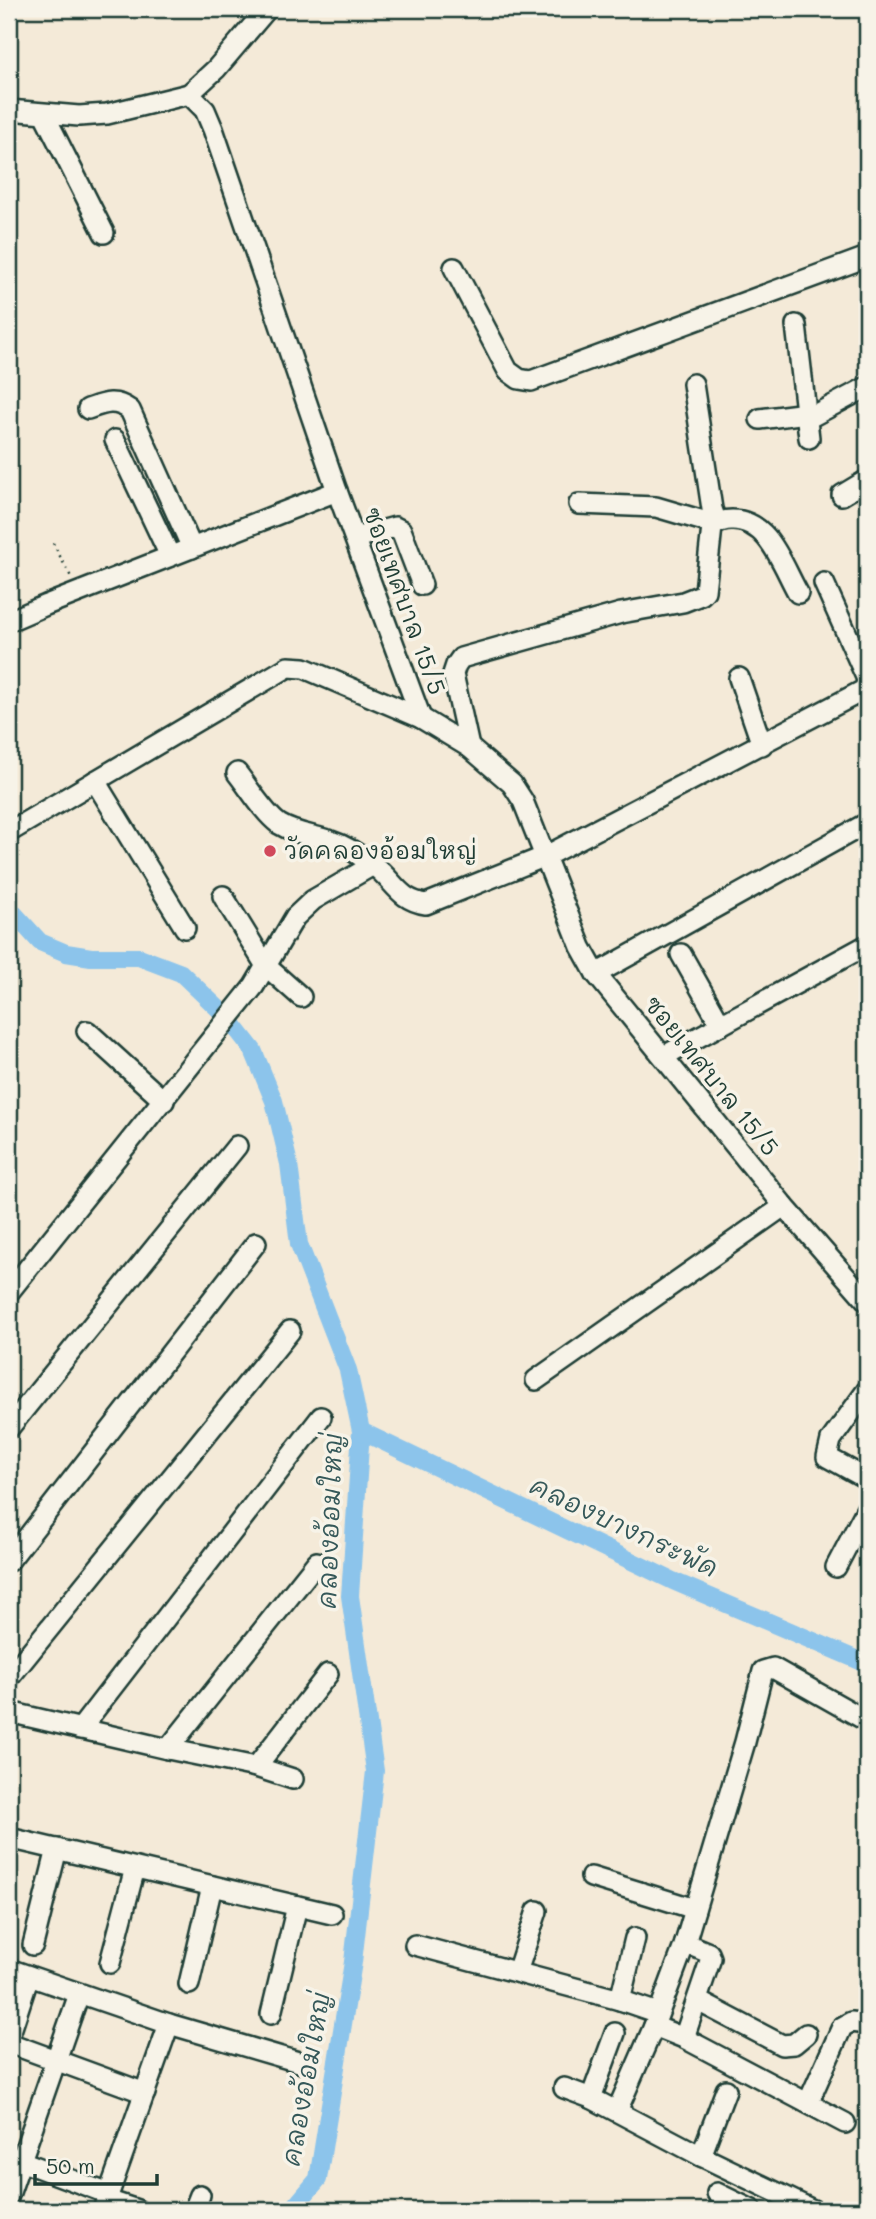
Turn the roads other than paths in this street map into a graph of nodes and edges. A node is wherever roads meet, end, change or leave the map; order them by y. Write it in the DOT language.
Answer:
graph roads {
  1 [pos="267,9"];
  2 [pos="189,94"];
  3 [pos="9,110"];
  4 [pos="44,114"];
  5 [pos="104,233"];
  6 [pos="867,257"];
  7 [pos="454,268"];
  8 [pos="796,325"];
  9 [pos="694,384"];
  10 [pos="867,387"];
  11 [pos="88,409"];
  12 [pos="760,419"];
  13 [pos="808,423"];
  14 [pos="115,440"];
  15 [pos="867,480"];
  16 [pos="337,491"];
  17 [pos="842,495"];
  18 [pos="579,504"];
  19 [pos="716,523"];
  20 [pos="355,538"];
  21 [pos="192,548"];
  22 [pos="170,556"];
  23 [pos="824,583"];
  24 [pos="422,585"];
  25 [pos="798,593"];
  26 [pos="9,621"];
  27 [pos="739,678"];
  28 [pos="867,686"];
  29 [pos="421,718"];
  30 [pos="762,745"];
  31 [pos="469,747"];
  32 [pos="237,774"];
  33 [pos="95,781"];
  34 [pos="867,823"];
  35 [pos="9,832"];
  36 [pos="546,856"];
  37 [pos="373,865"];
  38 [pos="223,896"];
  39 [pos="185,928"];
  40 [pos="867,945"];
  41 [pos="681,954"];
  42 [pos="266,966"];
  43 [pos="597,974"];
  44 [pos="300,997"];
  45 [pos="721,1025"];
  46 [pos="86,1031"];
  47 [pos="664,1056"];
  48 [pos="164,1101"];
  49 [pos="237,1146"];
  50 [pos="784,1206"];
  51 [pos="256,1243"];
  52 [pos="9,1292"];
  53 [pos="867,1301"];
  54 [pos="290,1331"];
  55 [pos="536,1380"];
  56 [pos="867,1390"];
  57 [pos="321,1418"];
  58 [pos="9,1428"];
  59 [pos="867,1479"];
  60 [pos="867,1508"];
  61 [pos="9,1562"];
  62 [pos="317,1562"];
  63 [pos="836,1567"];
  64 [pos="328,1674"];
  65 [pos="9,1678"];
  66 [pos="9,1712"];
  67 [pos="867,1721"];
  68 [pos="80,1729"];
  69 [pos="168,1749"];
  70 [pos="256,1767"];
  71 [pos="293,1779"];
  72 [pos="9,1838"];
  73 [pos="57,1849"];
  74 [pos="135,1868"];
  75 [pos="591,1877"];
  76 [pos="212,1886"];
  77 [pos="297,1906"];
  78 [pos="695,1909"];
  79 [pos="537,1911"];
  80 [pos="332,1914"];
  81 [pos="635,1938"];
  82 [pos="685,1943"];
  83 [pos="33,1945"];
  84 [pos="415,1945"];
  85 [pos="110,1963"];
  86 [pos="9,1969"];
  87 [pos="517,1972"];
  88 [pos="29,1976"];
  89 [pos="189,1984"];
  90 [pos="79,1994"];
  91 [pos="620,2000"];
  92 [pos="698,2001"];
  93 [pos="271,2014"];
  94 [pos="656,2020"];
  95 [pos="169,2024"];
  96 [pos="867,2024"];
  97 [pos="615,2033"];
  98 [pos="806,2034"];
  99 [pos="9,2037"];
  100 [pos="684,2038"];
  101 [pos="9,2043"];
  102 [pos="56,2060"];
  103 [pos="302,2063"];
  104 [pos="564,2088"];
  105 [pos="726,2090"];
  106 [pos="145,2093"];
  107 [pos="591,2098"];
  108 [pos="808,2104"];
  109 [pos="617,2111"];
  110 [pos="845,2123"];
  111 [pos="701,2156"];
  112 [pos="14,2159"];
  113 [pos="716,2193"];
  114 [pos="9,2195"];
  115 [pos="106,2202"];
  116 [pos="137,2210"];
  117 [pos="752,2210"];
  118 [pos="813,2210"];
  1 -- 2 [label="street"];
  2 -- 4 [label="street"];
  2 -- 16 [label="street, ซอยเทศบาล 15/5"];
  3 -- 4 [label="street"];
  4 -- 5 [label="street"];
  6 -- 7 [label="street"];
  8 -- 13 [label="street"];
  9 -- 19 [label="street"];
  10 -- 13 [label="street"];
  11 -- 21 [label="street"];
  12 -- 13 [label="street"];
  14 -- 22 [label="street"];
  15 -- 17 [label="street"];
  16 -- 20 [label="street, ซอยเทศบาล 15/5"];
  16 -- 21 [label="street"];
  18 -- 19 [label="street"];
  19 -- 25 [label="street"];
  19 -- 31 [label="street"];
  20 -- 24 [label="street"];
  20 -- 29 [label="street, ซอยเทศบาล 15/5"];
  21 -- 22 [label="street"];
  22 -- 26 [label="street"];
  23 -- 28 [label="street"];
  27 -- 30 [label="street"];
  28 -- 30 [label="street"];
  29 -- 31 [label="street, ซอยเทศบาล 15/5"];
  29 -- 33 [label="street"];
  30 -- 36 [label="street"];
  31 -- 36 [label="street, ซอยเทศบาล 15/5"];
  32 -- 37 [label="street"];
  33 -- 35 [label="street"];
  33 -- 39 [label="street"];
  34 -- 43 [label="street"];
  36 -- 37 [label="street"];
  36 -- 43 [label="street, ซอยเทศบาล 15/5"];
  37 -- 42 [label="street"];
  38 -- 42 [label="street"];
  40 -- 45 [label="street"];
  41 -- 45 [label="street"];
  42 -- 44 [label="street"];
  42 -- 48 [label="street"];
  43 -- 47 [label="street, ซอยเทศบาล 15/5"];
  45 -- 47 [label="street"];
  46 -- 48 [label="street"];
  47 -- 50 [label="street, ซอยเทศบาล 15/5"];
  48 -- 52 [label="street"];
  49 -- 58 [label="street"];
  50 -- 53 [label="street, ซอยเทศบาล 15/5"];
  50 -- 55 [label="street"];
  51 -- 61 [label="street"];
  54 -- 65 [label="street"];
  56 -- 59 [label="street"];
  57 -- 68 [label="street"];
  60 -- 63 [label="street"];
  62 -- 69 [label="street"];
  64 -- 70 [label="street"];
  66 -- 68 [label="street"];
  67 -- 78 [label="street"];
  68 -- 69 [label="street"];
  69 -- 70 [label="street"];
  70 -- 71 [label="street"];
  72 -- 73 [label="street"];
  73 -- 74 [label="street"];
  73 -- 83 [label="street"];
  74 -- 76 [label="street"];
  74 -- 85 [label="street"];
  75 -- 78 [label="street"];
  76 -- 77 [label="street"];
  76 -- 89 [label="street"];
  77 -- 80 [label="street"];
  77 -- 93 [label="street"];
  78 -- 82 [label="street"];
  79 -- 87 [label="street"];
  81 -- 91 [label="street"];
  82 -- 92 [label="street"];
  82 -- 94 [label="street"];
  84 -- 87 [label="street"];
  86 -- 88 [label="street"];
  87 -- 91 [label="street"];
  88 -- 90 [label="street"];
  88 -- 99 [label="street"];
  90 -- 95 [label="street"];
  90 -- 102 [label="street"];
  91 -- 94 [label="street"];
  92 -- 98 [label="street"];
  92 -- 100 [label="street"];
  94 -- 100 [label="street"];
  94 -- 109 [label="street"];
  95 -- 103 [label="street"];
  95 -- 106 [label="street"];
  96 -- 108 [label="street"];
  97 -- 107 [label="street"];
  100 -- 108 [label="street"];
  101 -- 102 [label="street"];
  102 -- 106 [label="street"];
  102 -- 112 [label="street"];
  104 -- 107 [label="street"];
  105 -- 111 [label="street"];
  106 -- 115 [label="street"];
  107 -- 109 [label="street"];
  108 -- 110 [label="street"];
  109 -- 111 [label="street"];
  111 -- 118 [label="street"];
  112 -- 114 [label="street"];
  112 -- 115 [label="street"];
  113 -- 117 [label="street"];
  115 -- 116 [label="street"];
}
